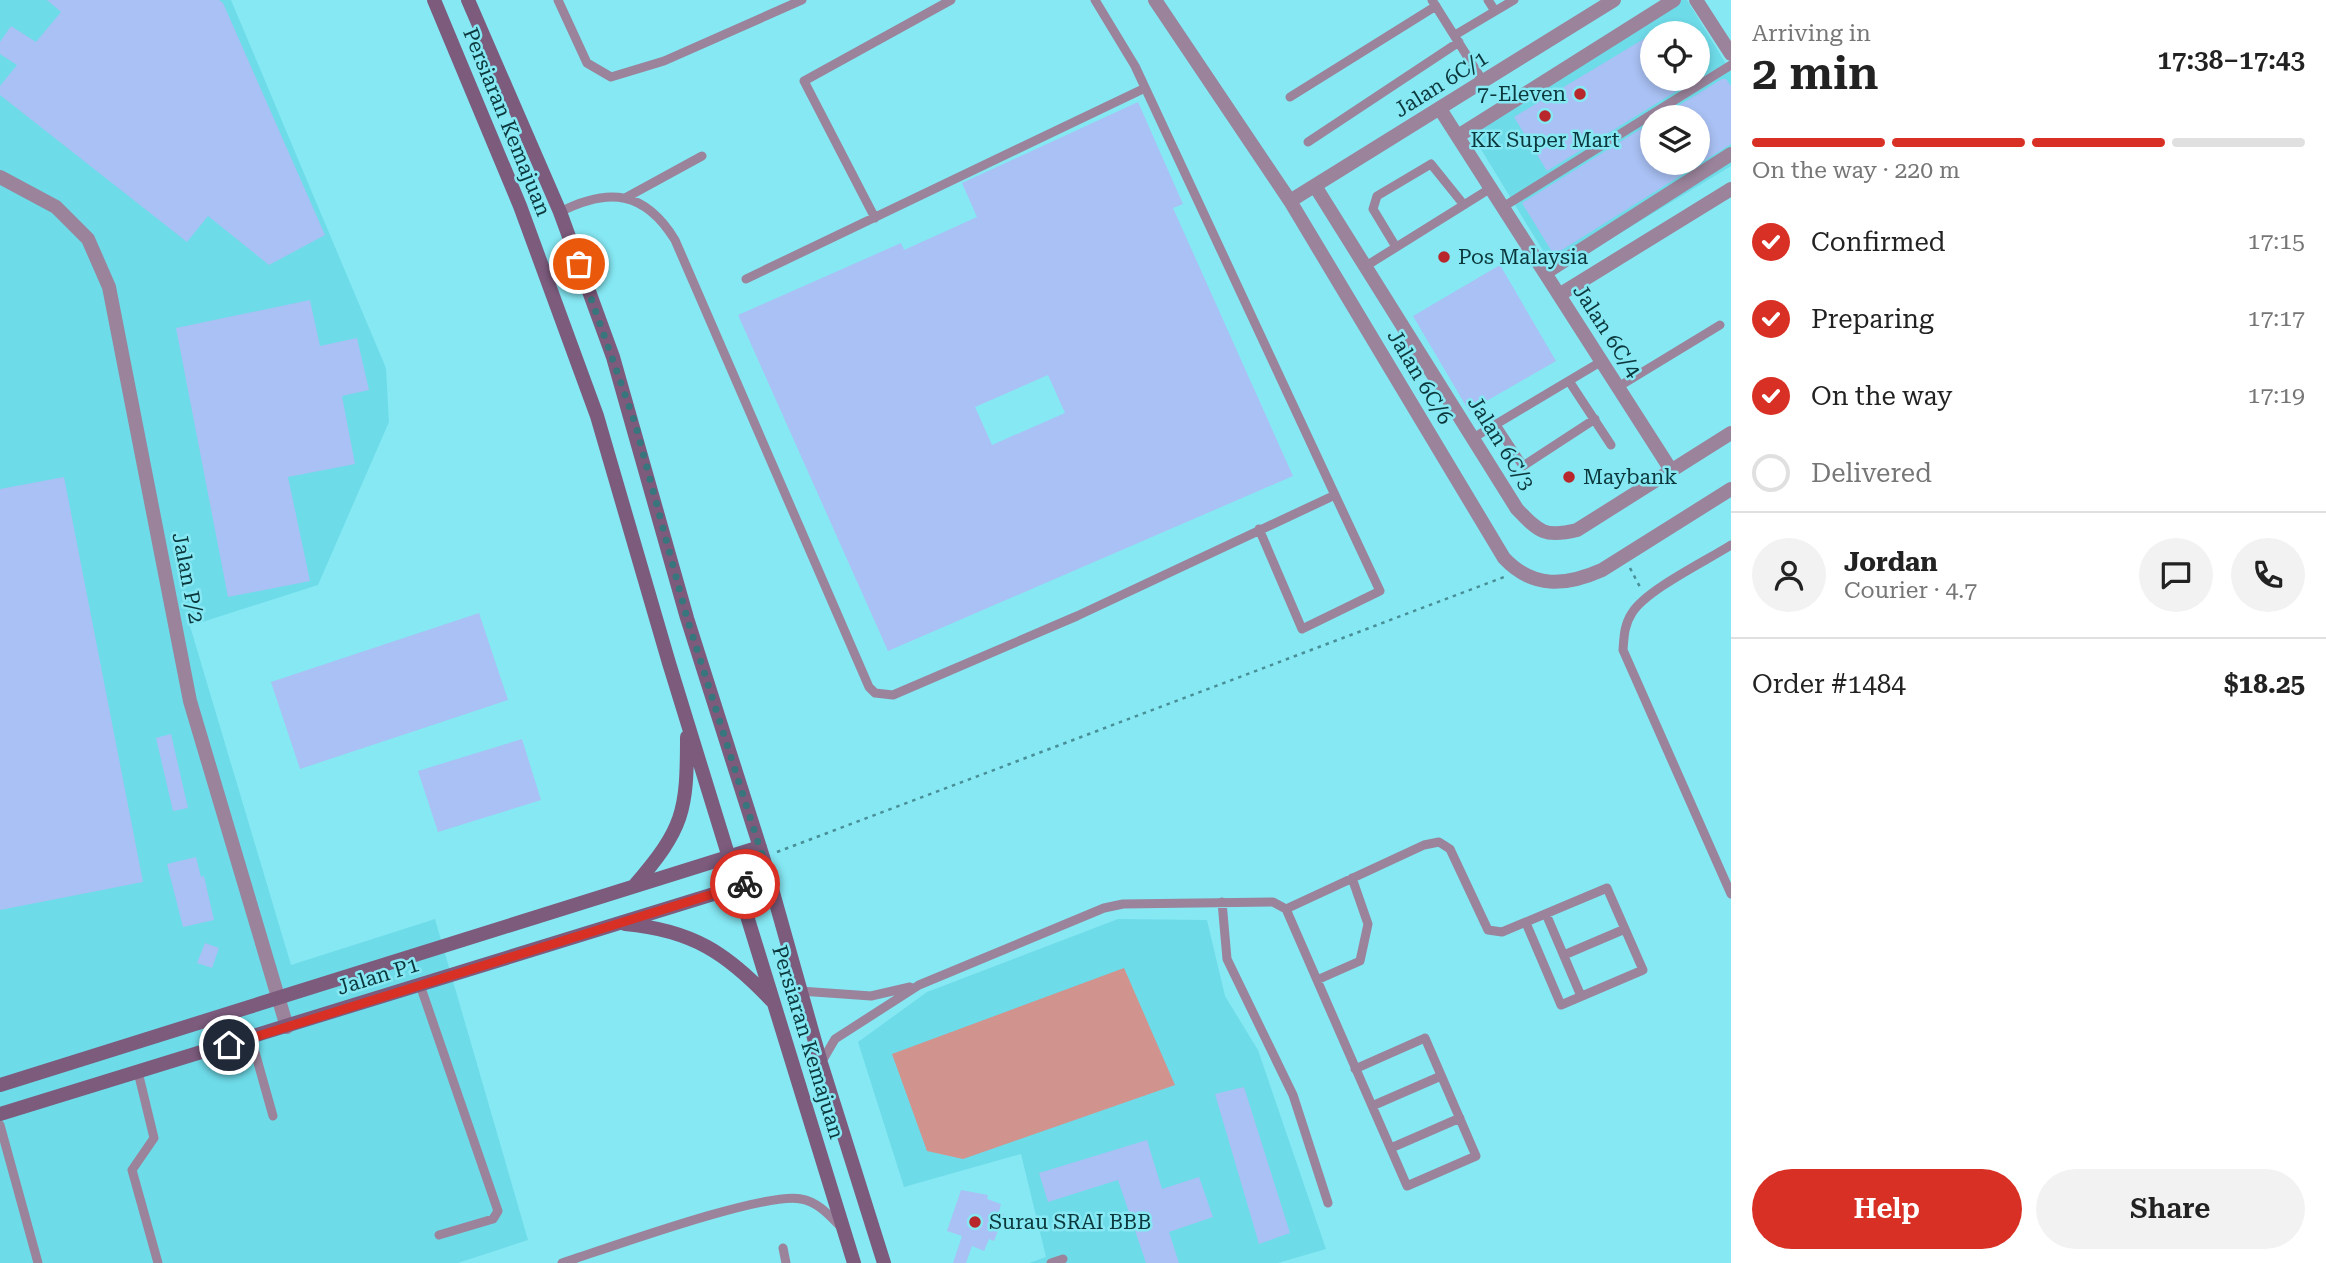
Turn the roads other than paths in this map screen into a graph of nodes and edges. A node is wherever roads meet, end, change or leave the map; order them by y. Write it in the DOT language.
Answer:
graph roads {
  1 [pos="434,0"];
  2 [pos="468,0"];
  3 [pos="558,0"];
  4 [pos="802,0"];
  5 [pos="951,0"];
  6 [pos="1095,0"];
  7 [pos="1155,0"];
  8 [pos="1488,0"];
  9 [pos="1514,0"];
  10 [pos="1674,0"];
  11 [pos="1696,0"];
  12 [pos="1434,3"];
  13 [pos="1604,3"];
  14 [pos="1495,11"];
  15 [pos="1457,39"];
  16 [pos="1730,49"];
  17 [pos="1731,65"];
  18 [pos="1483,83"];
  19 [pos="1143,89"];
  20 [pos="1290,97"];
  21 [pos="1440,109"];
  22 [pos="1458,136"];
  23 [pos="1308,142"];
  24 [pos="1731,154"];
  25 [pos="702,156"];
  26 [pos="0,177"];
  27 [pos="1315,186"];
  28 [pos="1491,188"];
  29 [pos="1731,189"];
  30 [pos="627,197"];
  31 [pos="1290,201"];
  32 [pos="1464,205"];
  33 [pos="1503,207"];
  34 [pos="560,212"];
  35 [pos="875,218"];
  36 [pos="1396,247"];
  37 [pos="1366,266"];
  38 [pos="1545,273"];
  39 [pos="746,279"];
  40 [pos="1559,295"];
  41 [pos="1720,325"];
  42 [pos="1602,362"];
  43 [pos="1569,381"];
  44 [pos="1618,387"];
  45 [pos="1595,419"];
  46 [pos="1496,425"];
  47 [pos="1731,433"];
  48 [pos="1473,438"];
  49 [pos="1611,445"];
  50 [pos="1671,470"];
  51 [pos="1731,489"];
  52 [pos="1335,495"];
  53 [pos="1259,529"];
  54 [pos="1731,545"];
  55 [pos="687,721"];
  56 [pos="761,852"];
  57 [pos="729,856"];
  58 [pos="769,877"];
  59 [pos="1352,878"];
  60 [pos="738,886"];
  61 [pos="633,887"];
  62 [pos="1731,893"];
  63 [pos="1223,902"];
  64 [pos="1286,909"];
  65 [pos="1546,914"];
  66 [pos="619,923"];
  67 [pos="1525,923"];
  68 [pos="1625,929"];
  69 [pos="1564,955"];
  70 [pos="1317,980"];
  71 [pos="420,985"];
  72 [pos="919,985"];
  73 [pos="800,991"];
  74 [pos="1581,996"];
  75 [pos="278,999"];
  76 [pos="776,1005"];
  77 [pos="287,1027"];
  78 [pos="251,1038"];
  79 [pos="821,1063"];
  80 [pos="1356,1069"];
  81 [pos="138,1072"];
  82 [pos="1441,1076"];
  83 [pos="0,1085"];
  84 [pos="1372,1106"];
  85 [pos="0,1114"];
  86 [pos="272,1116"];
  87 [pos="1460,1118"];
  88 [pos="0,1125"];
  89 [pos="1391,1148"];
  90 [pos="5,1157"];
  91 [pos="1328,1203"];
  92 [pos="844,1230"];
  93 [pos="439,1235"];
  94 [pos="783,1248"];
  95 [pos="1063,1259"];
  96 [pos="38,1263"];
  97 [pos="158,1263"];
  98 [pos="562,1263"];
  99 [pos="786,1263"];
  100 [pos="853,1263"];
  101 [pos="884,1263"];
  102 [pos="1051,1263"];
  1 -- 55 [label="main road, Persiaran Kemajuan"];
  2 -- 34 [label="main road, Persiaran Kemajuan"];
  3 -- 4 [label="lane"];
  5 -- 35 [label="lane"];
  6 -- 19 [label="lane"];
  7 -- 31 [label="street, Jalan 6C/6"];
  8 -- 14 [label="lane"];
  9 -- 14 [label="lane"];
  10 -- 22 [label="street"];
  11 -- 16 [label="street"];
  12 -- 15 [label="lane"];
  12 -- 20 [label="lane"];
  13 -- 18 [label="street, Jalan 6C/1"];
  14 -- 15 [label="lane"];
  15 -- 18 [label="lane"];
  15 -- 23 [label="lane"];
  17 -- 33 [label="lane"];
  18 -- 21 [label="street, Jalan 6C/1"];
  19 -- 35 [label="lane"];
  19 -- 52 [label="lane"];
  21 -- 22 [label="street, Jalan 6C/4"];
  21 -- 27 [label="street, Jalan 6C/1"];
  22 -- 28 [label="street, Jalan 6C/4"];
  24 -- 38 [label="street"];
  25 -- 30 [label="lane"];
  26 -- 75 [label="street, Jalan P/2"];
  27 -- 31 [label="street, Jalan 6C/1"];
  27 -- 37 [label="street, Jalan 6C/3"];
  28 -- 32 [label="lane"];
  28 -- 33 [label="street, Jalan 6C/4"];
  29 -- 40 [label="street"];
  30 -- 34 [label="lane"];
  30 -- 53 [label="lane"];
  31 -- 51 [label="street, Jalan 6C/6"];
  32 -- 36 [label="lane"];
  32 -- 36 [label="lane"];
  33 -- 38 [label="street, Jalan 6C/4"];
  34 -- 56 [label="main road, Persiaran Kemajuan"];
  35 -- 39 [label="lane"];
  36 -- 37 [label="lane"];
  37 -- 48 [label="street, Jalan 6C/3"];
  38 -- 40 [label="street, Jalan 6C/4"];
  40 -- 42 [label="street, Jalan 6C/4"];
  41 -- 44 [label="lane"];
  42 -- 43 [label="lane"];
  42 -- 44 [label="street, Jalan 6C/4"];
  43 -- 45 [label="lane"];
  43 -- 46 [label="lane"];
  44 -- 50 [label="street, Jalan 6C/4"];
  45 -- 46 [label="lane"];
  45 -- 49 [label="lane"];
  46 -- 48 [label="lane"];
  47 -- 50 [label="street, Jalan 6C/3"];
  48 -- 50 [label="street, Jalan 6C/3"];
  52 -- 53 [label="lane"];
  52 -- 53 [label="lane"];
  54 -- 62 [label="lane"];
  55 -- 57 [label="main road, Persiaran Kemajuan"];
  55 -- 61 [label="main road"];
  56 -- 57 [label="main road, Jalan P1"];
  56 -- 58 [label="main road, Persiaran Kemajuan"];
  57 -- 60 [label="main road, Persiaran Kemajuan"];
  57 -- 61 [label="main road, Jalan P1"];
  58 -- 60 [label="main road, Jalan P1"];
  58 -- 73 [label="main road, Persiaran Kemajuan"];
  59 -- 64 [label="lane"];
  59 -- 67 [label="lane"];
  59 -- 70 [label="lane"];
  60 -- 66 [label="main road, Jalan P1"];
  60 -- 76 [label="main road, Persiaran Kemajuan"];
  61 -- 75 [label="main road, Jalan P1"];
  63 -- 64 [label="lane"];
  63 -- 72 [label="lane"];
  63 -- 91 [label="lane"];
  64 -- 70 [label="lane"];
  65 -- 67 [label="lane"];
  65 -- 68 [label="lane"];
  65 -- 69 [label="lane"];
  66 -- 71 [label="main road, Jalan P1"];
  66 -- 76 [label="main road"];
  67 -- 74 [label="lane"];
  68 -- 69 [label="lane"];
  68 -- 74 [label="lane"];
  69 -- 74 [label="lane"];
  70 -- 80 [label="lane"];
  71 -- 77 [label="main road, Jalan P1"];
  71 -- 93 [label="lane"];
  72 -- 73 [label="lane"];
  72 -- 79 [label="lane"];
  73 -- 79 [label="main road, Persiaran Kemajuan"];
  75 -- 77 [label="street, Jalan P/2"];
  75 -- 83 [label="main road, Jalan P1"];
  76 -- 92 [label="main road, Persiaran Kemajuan"];
  77 -- 78 [label="main road, Jalan P1"];
  78 -- 81 [label="main road, Jalan P1"];
  78 -- 86 [label="lane"];
  79 -- 101 [label="main road, Persiaran Kemajuan"];
  80 -- 82 [label="lane"];
  80 -- 84 [label="lane"];
  81 -- 85 [label="main road, Jalan P1"];
  81 -- 97 [label="lane"];
  82 -- 84 [label="lane"];
  82 -- 87 [label="lane"];
  84 -- 89 [label="lane"];
  87 -- 89 [label="lane"];
  87 -- 89 [label="lane"];
  88 -- 90 [label="lane"];
  90 -- 96 [label="lane"];
  92 -- 98 [label="lane"];
  92 -- 100 [label="main road, Persiaran Kemajuan"];
  94 -- 99 [label="lane"];
  95 -- 102 [label="lane"];
}
